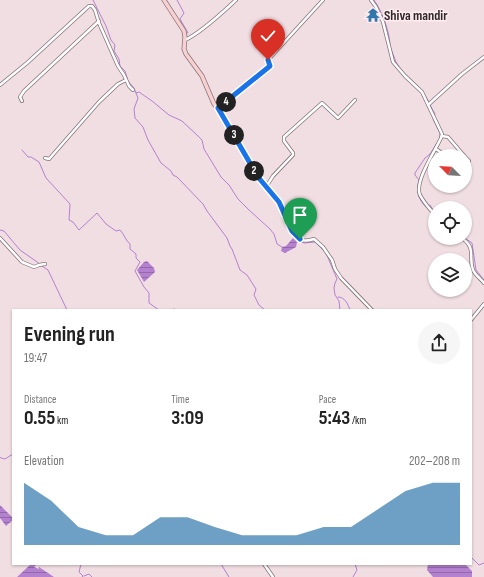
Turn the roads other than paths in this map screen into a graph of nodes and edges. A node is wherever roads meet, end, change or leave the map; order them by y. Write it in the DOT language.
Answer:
graph roads {
  1 [pos="164,0"];
  2 [pos="236,0"];
  3 [pos="323,0"];
  4 [pos="371,0"];
  5 [pos="99,22"];
  6 [pos="185,40"];
  7 [pos="484,57"];
  8 [pos="126,80"];
  9 [pos="0,85"];
  10 [pos="133,90"];
  11 [pos="355,100"];
  12 [pos="22,101"];
  13 [pos="428,105"];
  14 [pos="218,108"];
  15 [pos="442,136"];
  16 [pos="436,149"];
  17 [pos="458,149"];
  18 [pos="45,158"];
  19 [pos="428,164"];
  20 [pos="266,187"];
  21 [pos="428,206"];
  22 [pos="294,234"];
  23 [pos="0,238"];
  24 [pos="469,245"];
  25 [pos="45,264"];
  26 [pos="484,283"];
  27 [pos="484,304"];
  28 [pos="371,309"];
  29 [pos="472,319"];
  30 [pos="265,565"];
  31 [pos="273,577"];
  1 -- 6 [label="street"];
  2 -- 6 [label="street"];
  3 -- 14 [label="street"];
  4 -- 13 [label="street"];
  5 -- 8 [label="street"];
  5 -- 9 [label="street"];
  5 -- 12 [label="street"];
  6 -- 14 [label="street"];
  7 -- 13 [label="street"];
  8 -- 10 [label="street"];
  8 -- 18 [label="street"];
  11 -- 20 [label="street"];
  13 -- 15 [label="street"];
  14 -- 20 [label="street"];
  15 -- 16 [label="street"];
  15 -- 17 [label="street"];
  19 -- 21 [label="street"];
  20 -- 22 [label="street"];
  22 -- 28 [label="street"];
  23 -- 25 [label="street"];
  24 -- 26 [label="street"];
  27 -- 29 [label="street"];
  30 -- 31 [label="street"];
}
